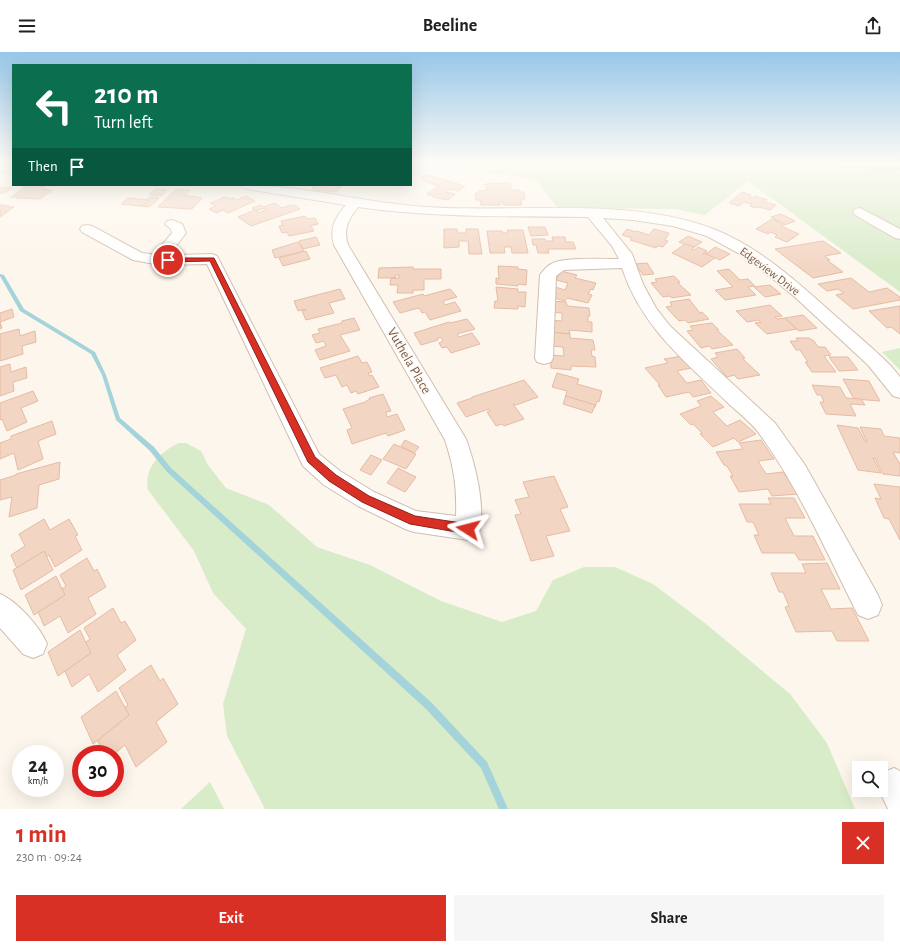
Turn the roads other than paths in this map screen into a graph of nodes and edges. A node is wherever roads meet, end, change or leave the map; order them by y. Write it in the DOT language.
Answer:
graph roads {
  1 [pos="327,198"];
  2 [pos="355,203"];
  3 [pos="860,212"];
  4 [pos="591,213"];
  5 [pos="172,224"];
  6 [pos="87,229"];
  7 [pos="900,235"];
  8 [pos="168,260"];
  9 [pos="627,263"];
  10 [pos="544,358"];
  11 [pos="898,384"];
  12 [pos="868,605"];
  13 [pos="0,608"];
  14 [pos="33,644"];
  1 -- 2 [label="street, Edgeview Drive"];
  2 -- 4 [label="street, Edgeview Drive"];
  2 -- 8 [label="street, Vuthela Place"];
  3 -- 7 [label="street"];
  4 -- 9 [label="street"];
  4 -- 11 [label="street, Edgeview Drive"];
  5 -- 8 [label="street"];
  6 -- 8 [label="street"];
  9 -- 10 [label="street"];
  9 -- 12 [label="street"];
  13 -- 14 [label="street"];
}
